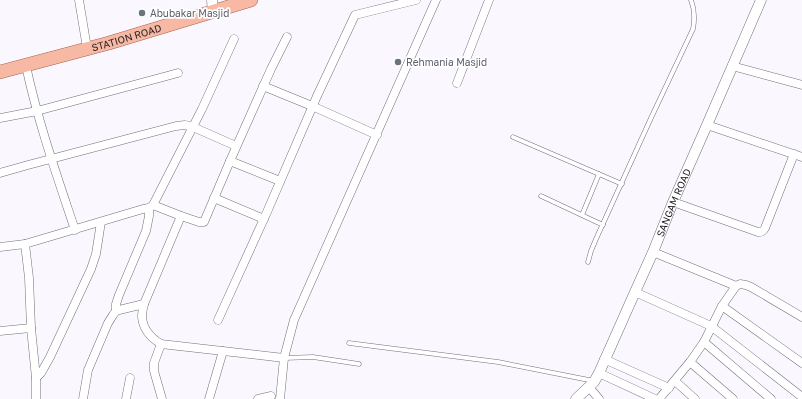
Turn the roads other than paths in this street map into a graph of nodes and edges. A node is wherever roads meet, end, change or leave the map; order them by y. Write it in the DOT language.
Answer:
graph roads {
  1 [pos="79,0"];
  2 [pos="232,0"];
  3 [pos="251,0"];
  4 [pos="416,0"];
  5 [pos="436,0"];
  6 [pos="489,0"];
  7 [pos="691,0"];
  8 [pos="760,0"];
  9 [pos="212,6"];
  10 [pos="287,37"];
  11 [pos="234,39"];
  12 [pos="86,42"];
  13 [pos="0,64"];
  14 [pos="26,66"];
  15 [pos="732,66"];
  16 [pos="0,72"];
  17 [pos="178,73"];
  18 [pos="457,83"];
  19 [pos="802,85"];
  20 [pos="263,86"];
  21 [pos="312,106"];
  22 [pos="37,111"];
  23 [pos="0,118"];
  24 [pos="707,125"];
  25 [pos="193,127"];
  26 [pos="377,135"];
  27 [pos="513,136"];
  28 [pos="236,146"];
  29 [pos="798,155"];
  30 [pos="51,159"];
  31 [pos="230,161"];
  32 [pos="0,173"];
  33 [pos="599,174"];
  34 [pos="280,181"];
  35 [pos="622,184"];
  36 [pos="541,196"];
  37 [pos="214,198"];
  38 [pos="673,202"];
  39 [pos="151,206"];
  40 [pos="582,215"];
  41 [pos="181,216"];
  42 [pos="264,219"];
  43 [pos="101,222"];
  44 [pos="603,225"];
  45 [pos="75,230"];
  46 [pos="25,244"];
  47 [pos="0,247"];
  48 [pos="654,252"];
  49 [pos="588,262"];
  50 [pos="736,286"];
  51 [pos="634,292"];
  52 [pos="144,304"];
  53 [pos="722,306"];
  54 [pos="116,311"];
  55 [pos="802,317"];
  56 [pos="218,320"];
  57 [pos="711,326"];
  58 [pos="31,328"];
  59 [pos="0,331"];
  60 [pos="704,342"];
  61 [pos="349,343"];
  62 [pos="161,344"];
  63 [pos="224,351"];
  64 [pos="284,358"];
  65 [pos="604,359"];
  66 [pos="690,362"];
  67 [pos="802,363"];
  68 [pos="358,364"];
  69 [pos="36,378"];
  70 [pos="130,378"];
  71 [pos="594,381"];
  72 [pos="675,381"];
  73 [pos="669,388"];
  74 [pos="271,396"];
  75 [pos="802,397"];
  76 [pos="36,399"];
  77 [pos="83,399"];
  78 [pos="126,399"];
  79 [pos="162,399"];
  80 [pos="209,399"];
  81 [pos="258,399"];
  82 [pos="280,399"];
  83 [pos="576,399"];
  84 [pos="599,399"];
  85 [pos="655,399"];
  86 [pos="659,399"];
  87 [pos="695,399"];
  88 [pos="733,399"];
  89 [pos="771,399"];
  1 -- 12 [label="street"];
  2 -- 9 [label="main road, STATION ROAD"];
  3 -- 9 [label="main road, STATION ROAD"];
  4 -- 21 [label="street"];
  5 -- 26 [label="street"];
  6 -- 18 [label="street"];
  7 -- 35 [label="lane"];
  8 -- 15 [label="street, SANGAM ROAD"];
  9 -- 12 [label="main road, STATION ROAD"];
  9 -- 14 [label="main road, STATION ROAD"];
  10 -- 20 [label="street"];
  11 -- 25 [label="street"];
  12 -- 13 [label="main road, STATION ROAD"];
  14 -- 16 [label="main road, STATION ROAD"];
  14 -- 22 [label="street"];
  15 -- 19 [label="street"];
  15 -- 24 [label="street, SANGAM ROAD"];
  17 -- 22 [label="street"];
  20 -- 21 [label="street"];
  20 -- 28 [label="street"];
  21 -- 26 [label="street"];
  21 -- 34 [label="street"];
  22 -- 23 [label="street"];
  22 -- 30 [label="street"];
  24 -- 29 [label="street"];
  24 -- 38 [label="street, SANGAM ROAD"];
  25 -- 28 [label="street"];
  25 -- 30 [label="street"];
  25 -- 39 [label="street"];
  26 -- 64 [label="street"];
  27 -- 33 [label="lane"];
  28 -- 31 [label="street"];
  29 -- 38 [label="street"];
  30 -- 32 [label="street"];
  30 -- 45 [label="street"];
  31 -- 34 [label="street"];
  31 -- 37 [label="street"];
  33 -- 35 [label="lane"];
  33 -- 40 [label="lane"];
  34 -- 42 [label="street"];
  35 -- 44 [label="lane"];
  36 -- 40 [label="lane"];
  37 -- 41 [label="street"];
  37 -- 42 [label="street"];
  38 -- 48 [label="street, SANGAM ROAD"];
  39 -- 41 [label="street"];
  39 -- 43 [label="street"];
  39 -- 54 [label="street"];
  40 -- 44 [label="lane"];
  41 -- 52 [label="street"];
  42 -- 56 [label="street"];
  43 -- 45 [label="street"];
  43 -- 69 [label="street"];
  44 -- 49 [label="lane"];
  45 -- 46 [label="street"];
  46 -- 47 [label="street"];
  46 -- 58 [label="street"];
  48 -- 50 [label="street"];
  48 -- 51 [label="street, SANGAM ROAD"];
  50 -- 53 [label="street"];
  50 -- 55 [label="street"];
  51 -- 57 [label="street"];
  51 -- 65 [label="street, SANGAM ROAD"];
  52 -- 54 [label="street"];
  52 -- 62 [label="street"];
  53 -- 57 [label="street"];
  53 -- 67 [label="street"];
  54 -- 77 [label="street"];
  57 -- 60 [label="street"];
  57 -- 75 [label="street"];
  58 -- 59 [label="street"];
  58 -- 69 [label="street"];
  60 -- 66 [label="street"];
  60 -- 89 [label="street"];
  61 -- 71 [label="lane"];
  62 -- 63 [label="street"];
  62 -- 79 [label="street"];
  63 -- 64 [label="street"];
  63 -- 80 [label="street"];
  64 -- 68 [label="lane"];
  64 -- 82 [label="street"];
  65 -- 71 [label="street, SANGAM ROAD"];
  65 -- 73 [label="street"];
  66 -- 72 [label="street"];
  66 -- 88 [label="street"];
  69 -- 76 [label="street"];
  70 -- 78 [label="street"];
  71 -- 83 [label="street, SANGAM ROAD"];
  71 -- 84 [label="street"];
  71 -- 85 [label="street"];
  72 -- 73 [label="street"];
  72 -- 87 [label="street"];
  73 -- 86 [label="street"];
  74 -- 81 [label="street"];
}
